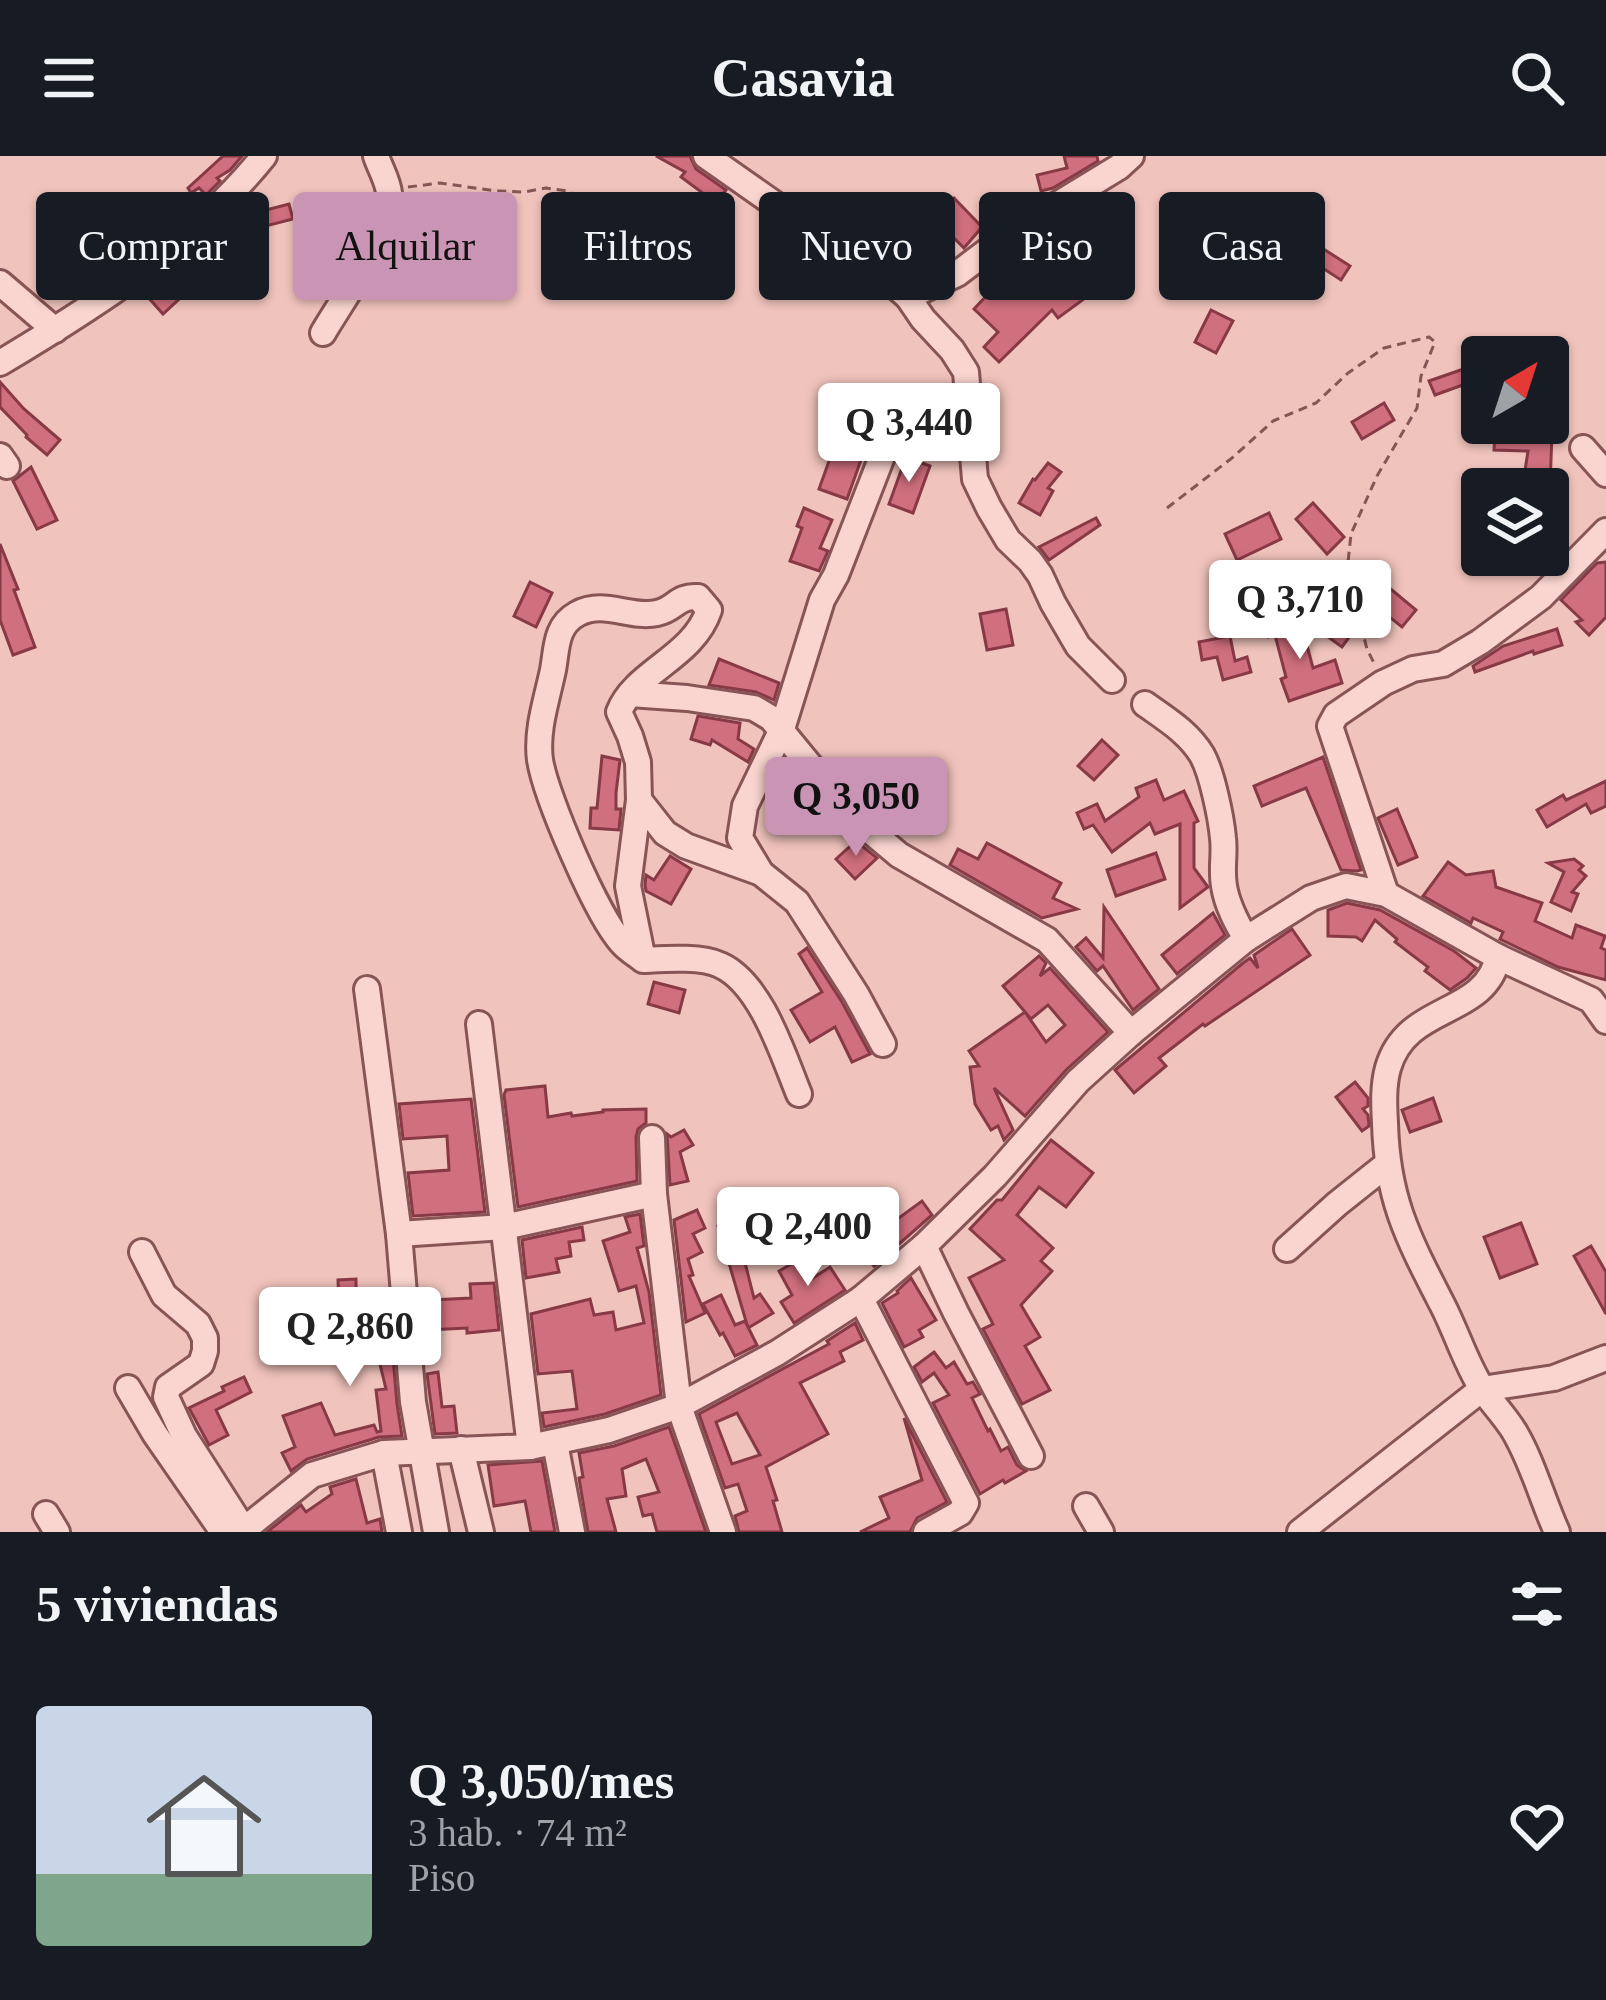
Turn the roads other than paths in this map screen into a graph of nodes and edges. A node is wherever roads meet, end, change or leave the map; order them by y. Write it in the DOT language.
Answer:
graph roads {
  1 [pos="264,156"];
  2 [pos="376,156"];
  3 [pos="706,156"];
  4 [pos="1131,156"];
  5 [pos="759,193"];
  6 [pos="955,275"];
  7 [pos="0,283"];
  8 [pos="910,300"];
  9 [pos="55,330"];
  10 [pos="323,333"];
  11 [pos="0,363"];
  12 [pos="1583,448"];
  13 [pos="884,454"];
  14 [pos="1606,474"];
  15 [pos="1606,531"];
  16 [pos="1112,680"];
  17 [pos="630,694"];
  18 [pos="1145,704"];
  19 [pos="782,729"];
  20 [pos="639,800"];
  21 [pos="761,873"];
  22 [pos="1386,894"];
  23 [pos="1246,939"];
  24 [pos="1498,957"];
  25 [pos="643,961"];
  26 [pos="367,988"];
  27 [pos="1601,1004"];
  28 [pos="479,1024"];
  29 [pos="1130,1033"];
  30 [pos="883,1044"];
  31 [pos="799,1094"];
  32 [pos="652,1138"];
  33 [pos="1386,1165"];
  34 [pos="654,1194"];
  35 [pos="504,1227"];
  36 [pos="399,1234"];
  37 [pos="924,1246"];
  38 [pos="1287,1249"];
  39 [pos="142,1252"];
  40 [pos="861,1300"];
  41 [pos="1606,1358"];
  42 [pos="128,1388"];
  43 [pos="1482,1389"];
  44 [pos="679,1406"];
  45 [pos="543,1445"];
  46 [pos="461,1449"];
  47 [pos="421,1452"];
  48 [pos="384,1454"];
  49 [pos="1031,1456"];
  50 [pos="1086,1505"];
  51 [pos="236,1531"];
  52 [pos="399,1532"];
  53 [pos="436,1532"];
  54 [pos="482,1532"];
  55 [pos="572,1532"];
  56 [pos="723,1532"];
  57 [pos="926,1532"];
  58 [pos="1101,1532"];
  59 [pos="1300,1532"];
  60 [pos="1557,1532"];
  1 -- 9 [label="street"];
  2 -- 10 [label="street"];
  3 -- 5 [label="street"];
  4 -- 6 [label="street"];
  7 -- 9 [label="street"];
  8 -- 16 [label="street"];
  9 -- 11 [label="street"];
  12 -- 14 [label="street"];
  13 -- 19 [label="street"];
  15 -- 22 [label="street"];
  17 -- 19 [label="street"];
  17 -- 20 [label="street"];
  17 -- 25 [label="street"];
  18 -- 23 [label="street"];
  19 -- 21 [label="street"];
  19 -- 29 [label="street"];
  20 -- 21 [label="street"];
  20 -- 25 [label="street"];
  21 -- 30 [label="street"];
  22 -- 23 [label="street"];
  22 -- 24 [label="street"];
  23 -- 29 [label="street"];
  24 -- 27 [label="street"];
  24 -- 33 [label="street"];
  25 -- 31 [label="street"];
  26 -- 36 [label="street"];
  28 -- 35 [label="street"];
  29 -- 37 [label="street"];
  32 -- 34 [label="street"];
  33 -- 38 [label="street"];
  33 -- 43 [label="street"];
  34 -- 35 [label="street"];
  34 -- 44 [label="street"];
  35 -- 36 [label="street"];
  35 -- 45 [label="street"];
  36 -- 47 [label="street"];
  37 -- 40 [label="street"];
  37 -- 49 [label="street"];
  39 -- 51 [label="street"];
  40 -- 44 [label="street"];
  40 -- 57 [label="street"];
  41 -- 43 [label="street"];
  42 -- 51 [label="street"];
  43 -- 59 [label="street"];
  43 -- 60 [label="street"];
  44 -- 45 [label="street"];
  44 -- 56 [label="street"];
  45 -- 46 [label="street"];
  45 -- 55 [label="street"];
  46 -- 47 [label="street"];
  46 -- 54 [label="street"];
  47 -- 48 [label="street"];
  47 -- 53 [label="street"];
  48 -- 51 [label="street"];
  48 -- 52 [label="street"];
  50 -- 58 [label="street"];
}
